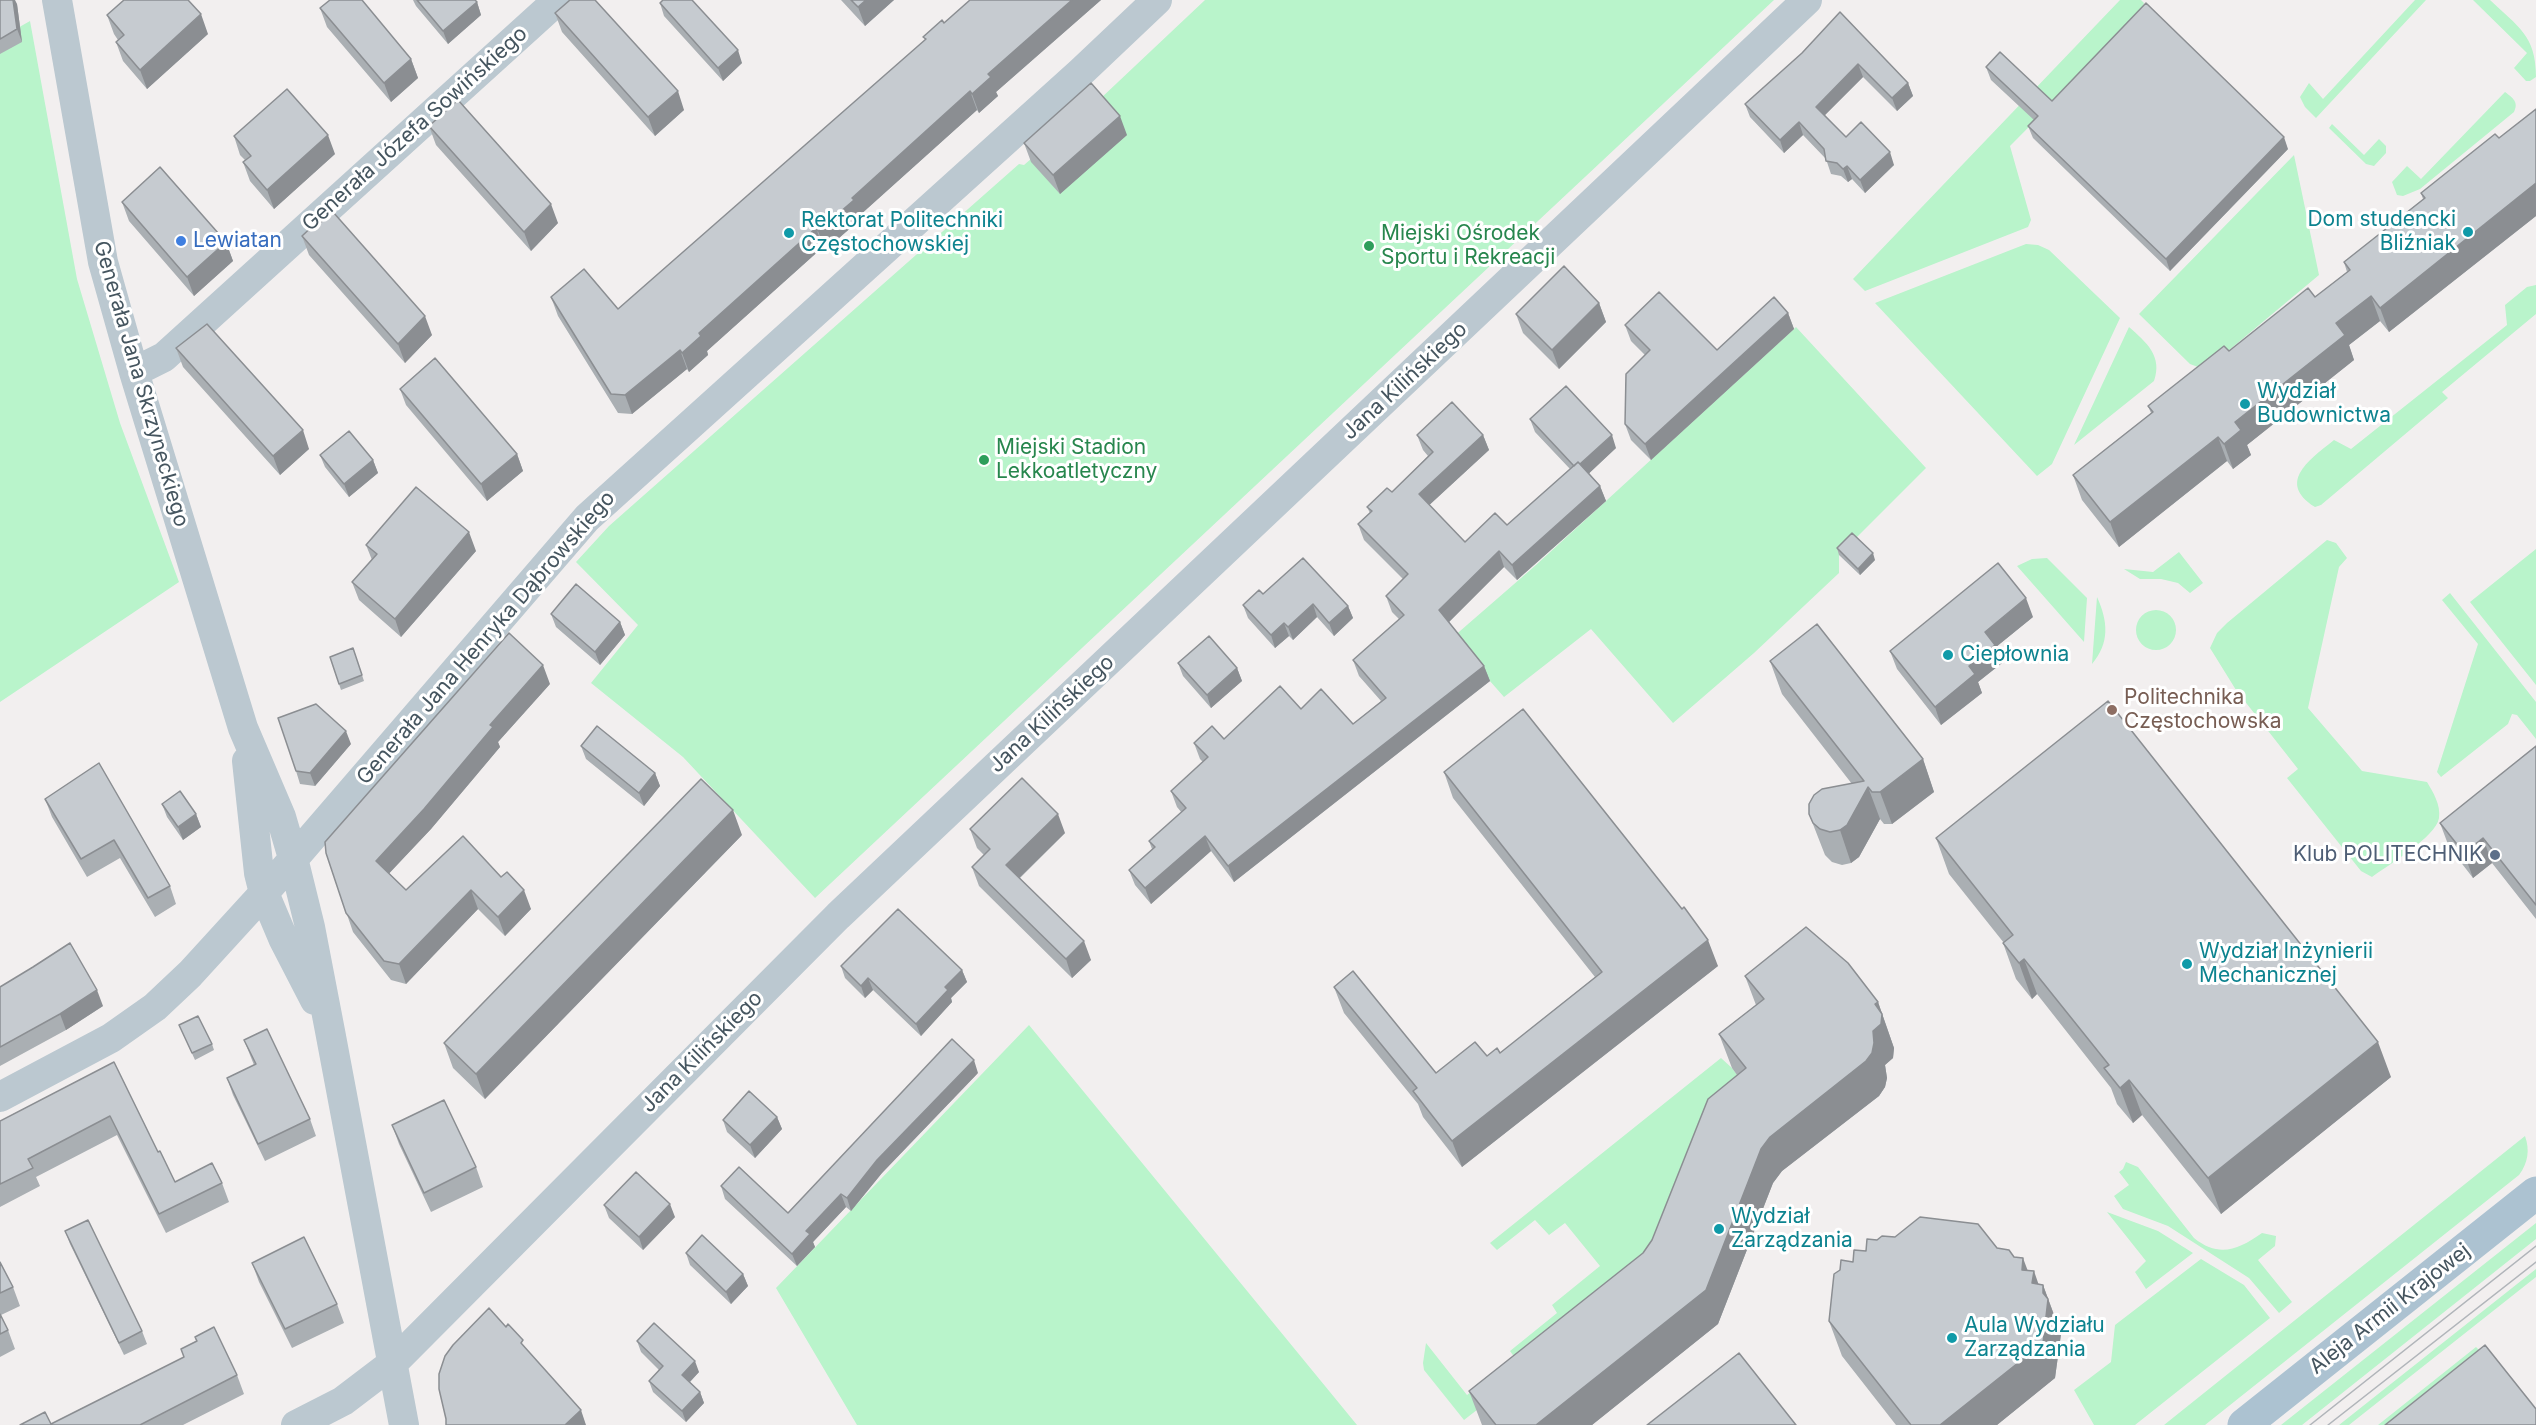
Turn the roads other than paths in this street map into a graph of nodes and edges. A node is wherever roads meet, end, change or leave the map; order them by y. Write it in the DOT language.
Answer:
graph roads {
  1 [pos="57,0"];
  2 [pos="558,0"];
  3 [pos="1157,0"];
  4 [pos="1807,0"];
  5 [pos="134,372"];
  6 [pos="243,728"];
  7 [pos="294,858"];
  8 [pos="264,893"];
  9 [pos="330,1031"];
  10 [pos="0,1097"];
  11 [pos="2536,1193"];
  12 [pos="393,1363"];
  13 [pos="296,1425"];
  14 [pos="404,1425"];
  15 [pos="2244,1425"];
  1 -- 5 [label="street, Generała Jana Skrzyneckiego"];
  2 -- 5 [label="street, Generała Józefa Sowińskiego"];
  3 -- 7 [label="street, Generała Jana Henryka Dąbrowskiego"];
  4 -- 12 [label="street, Jana Kilińskiego"];
  5 -- 6 [label="street, Generała Jana Skrzyneckiego"];
  6 -- 7 [label="street, Generała Jana Skrzyneckiego"];
  6 -- 8 [label="street, Generała Jana Skrzyneckiego"];
  7 -- 8 [label="street, Generała Jana Henryka Dąbrowskiego"];
  7 -- 9 [label="street, Generała Jana Skrzyneckiego"];
  8 -- 9 [label="street, Generała Jana Skrzyneckiego"];
  8 -- 10 [label="street, Generała Jana Henryka Dąbrowskiego"];
  9 -- 12 [label="street, Generała Jana Skrzyneckiego"];
  11 -- 15 [label="main road, Aleja Armii Krajowej"];
  12 -- 13 [label="street, Jana Kilińskiego"];
  12 -- 14 [label="street, Generała Jana Skrzyneckiego"];
}
